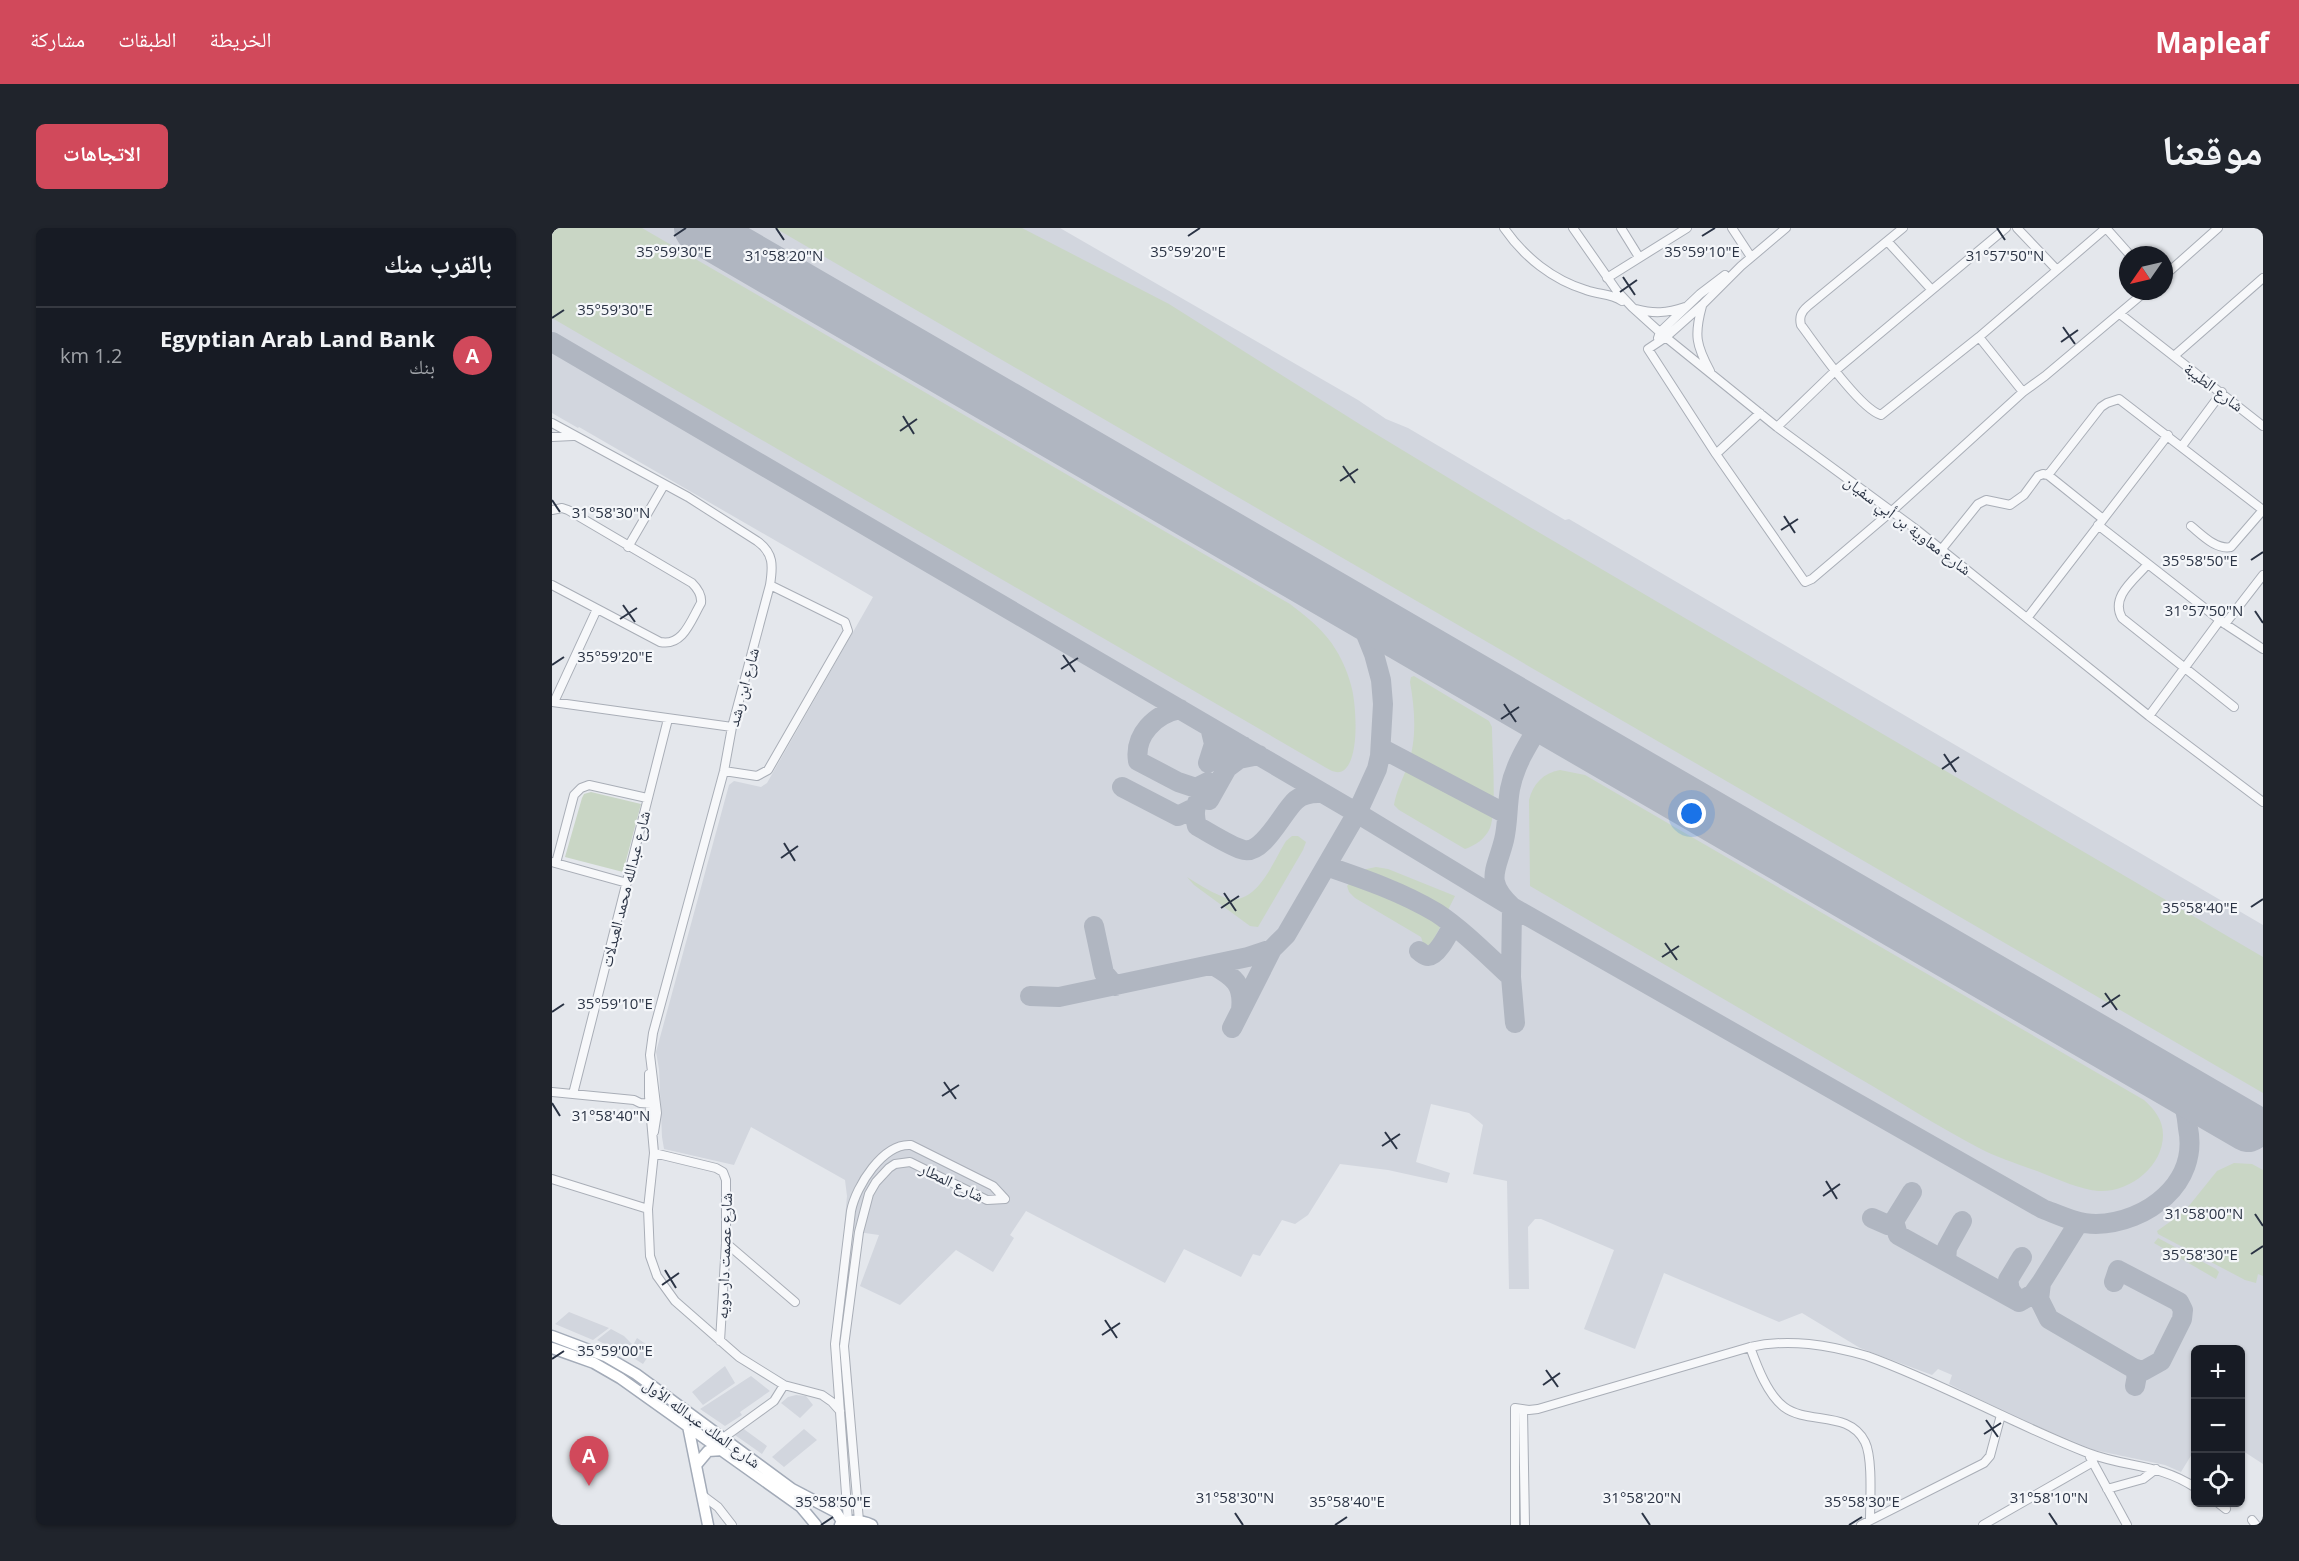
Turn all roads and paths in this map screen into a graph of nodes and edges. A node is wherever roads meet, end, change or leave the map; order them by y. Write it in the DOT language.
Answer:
graph roads {
  1 [pos="1504,228"];
  2 [pos="1573,228"];
  3 [pos="1621,228"];
  4 [pos="1687,228"];
  5 [pos="1732,228"];
  6 [pos="1786,228"];
  7 [pos="1903,228"];
  8 [pos="2006,228"];
  9 [pos="2017,228"];
  10 [pos="2106,228"];
  11 [pos="2218,228"];
  12 [pos="1888,242"];
  13 [pos="2122,246"];
  14 [pos="1639,257"];
  15 [pos="1751,257"];
  16 [pos="1741,266"];
  17 [pos="2173,268"];
  18 [pos="2057,270"];
  19 [pos="1607,278"];
  20 [pos="2263,278"];
  21 [pos="1932,290"];
  22 [pos="2136,300"];
  23 [pos="1702,305"];
  24 [pos="1632,307"];
  25 [pos="1685,308"];
  26 [pos="2120,314"];
  27 [pos="1663,335"];
  28 [pos="1979,337"];
  29 [pos="2174,356"];
  30 [pos="1835,371"];
  31 [pos="1712,374"];
  32 [pos="2023,392"];
  33 [pos="2222,392"];
  34 [pos="1760,413"];
  35 [pos="552,423"];
  36 [pos="2263,426"];
  37 [pos="1777,427"];
  38 [pos="2168,435"];
  39 [pos="574,436"];
  40 [pos="552,437"];
  41 [pos="2182,446"];
  42 [pos="1716,454"];
  43 [pos="2048,475"];
  44 [pos="664,485"];
  45 [pos="552,510"];
  46 [pos="2263,510"];
  47 [pos="1892,511"];
  48 [pos="2101,522"];
  49 [pos="2191,526"];
  50 [pos="628,547"];
  51 [pos="1941,549"];
  52 [pos="2147,565"];
  53 [pos="2263,575"];
  54 [pos="552,585"];
  55 [pos="770,585"];
  56 [pos="597,609"];
  57 [pos="2028,617"];
  58 [pos="2222,622"];
  59 [pos="2258,644"];
  60 [pos="2263,649"];
  61 [pos="2184,667"];
  62 [pos="553,702"];
  63 [pos="2234,707"];
  64 [pos="2149,716"];
  65 [pos="668,719"];
  66 [pos="732,727"];
  67 [pos="724,771"];
  68 [pos="647,798"];
  69 [pos="2263,802"];
  70 [pos="554,862"];
  71 [pos="627,883"];
  72 [pos="552,1092"];
  73 [pos="573,1094"];
  74 [pos="652,1100"];
  75 [pos="654,1153"];
  76 [pos="866,1176"];
  77 [pos="552,1179"];
  78 [pos="876,1182"];
  79 [pos="853,1201"];
  80 [pos="648,1209"];
  81 [pos="862,1216"];
  82 [pos="848,1239"];
  83 [pos="858,1240"];
  84 [pos="726,1243"];
  85 [pos="795,1302"];
  86 [pos="552,1336"];
  87 [pos="720,1341"];
  88 [pos="1750,1347"];
  89 [pos="552,1348"];
  90 [pos="784,1385"];
  91 [pos="1519,1409"];
  92 [pos="841,1414"];
  93 [pos="2001,1415"];
  94 [pos="688,1426"];
  95 [pos="723,1437"];
  96 [pos="724,1450"];
  97 [pos="2088,1453"];
  98 [pos="2093,1462"];
  99 [pos="697,1464"];
  100 [pos="2156,1469"];
  101 [pos="2191,1485"];
  102 [pos="2107,1489"];
  103 [pos="702,1495"];
  104 [pos="2223,1507"];
  105 [pos="2226,1509"];
  106 [pos="1870,1520"];
  107 [pos="847,1522"];
  108 [pos="708,1525"];
  109 [pos="732,1525"];
  110 [pos="816,1525"];
  111 [pos="872,1525"];
  112 [pos="1515,1525"];
  113 [pos="1525,1525"];
  114 [pos="1861,1525"];
  115 [pos="1983,1525"];
  116 [pos="2127,1525"];
  1 -- 24 [label="street"];
  2 -- 19 [label="street, شارع معاوية بن أبي سفيان"];
  3 -- 14 [label="street"];
  4 -- 14 [label="street"];
  5 -- 15 [label="street"];
  6 -- 15 [label="street"];
  7 -- 12 [label="street"];
  8 -- 21 [label="street"];
  9 -- 18 [label="street"];
  10 -- 13 [label="street"];
  10 -- 18 [label="street"];
  11 -- 17 [label="street"];
  12 -- 21 [label="street"];
  12 -- 30 [label="street"];
  14 -- 19 [label="street"];
  15 -- 16 [label="street"];
  16 -- 23 [label="street"];
  16 -- 25 [label="street"];
  18 -- 28 [label="street"];
  19 -- 24 [label="street, شارع معاوية بن أبي سفيان"];
  20 -- 29 [label="street, شارع الطيبة"];
  21 -- 30 [label="street"];
  22 -- 26 [label="street"];
  23 -- 27 [label="street"];
  23 -- 31 [label="street"];
  24 -- 25 [label="street"];
  24 -- 27 [label="street, شارع معاوية بن أبي سفيان"];
  25 -- 27 [label="street"];
  26 -- 29 [label="street"];
  26 -- 32 [label="street"];
  27 -- 31 [label="street, شارع معاوية بن أبي سفيان"];
  27 -- 42 [label="street"];
  28 -- 30 [label="street"];
  28 -- 32 [label="street"];
  29 -- 33 [label="street, شارع الطيبة"];
  30 -- 37 [label="street"];
  31 -- 34 [label="street, شارع معاوية بن أبي سفيان"];
  32 -- 47 [label="street"];
  33 -- 36 [label="street, شارع الطيبة"];
  33 -- 41 [label="street"];
  34 -- 37 [label="street, شارع معاوية بن أبي سفيان"];
  34 -- 42 [label="street"];
  35 -- 39 [label="street, شارع ابن رشد"];
  37 -- 47 [label="street, شارع معاوية بن أبي سفيان"];
  38 -- 41 [label="street"];
  38 -- 43 [label="street"];
  38 -- 48 [label="street"];
  39 -- 40 [label="street"];
  39 -- 44 [label="street, شارع ابن رشد"];
  41 -- 46 [label="street"];
  42 -- 47 [label="street"];
  43 -- 48 [label="street"];
  43 -- 51 [label="street"];
  44 -- 50 [label="street"];
  44 -- 55 [label="street, شارع ابن رشد"];
  45 -- 50 [label="street"];
  46 -- 49 [label="street"];
  47 -- 51 [label="street, شارع معاوية بن أبي سفيان"];
  48 -- 52 [label="street"];
  48 -- 57 [label="street"];
  50 -- 56 [label="street"];
  51 -- 57 [label="street, شارع معاوية بن أبي سفيان"];
  52 -- 58 [label="street"];
  52 -- 61 [label="street"];
  53 -- 58 [label="street"];
  54 -- 56 [label="street"];
  55 -- 66 [label="street, شارع ابن رشد"];
  55 -- 67 [label="street"];
  56 -- 62 [label="street"];
  57 -- 64 [label="street, شارع معاوية بن أبي سفيان"];
  58 -- 59 [label="street"];
  58 -- 61 [label="street"];
  59 -- 60 [label="street"];
  61 -- 63 [label="street"];
  61 -- 64 [label="street"];
  62 -- 65 [label="street"];
  64 -- 69 [label="street, شارع معاوية بن أبي سفيان"];
  65 -- 66 [label="street"];
  65 -- 68 [label="street, شارع عبدالله محمد العبدلات"];
  66 -- 67 [label="street, شارع ابن رشد"];
  67 -- 74 [label="street, شارع ابن رشد"];
  68 -- 70 [label="street"];
  68 -- 71 [label="street, شارع عبدالله محمد العبدلات"];
  70 -- 71 [label="street"];
  71 -- 73 [label="street, شارع عبدالله محمد العبدلات"];
  72 -- 73 [label="street"];
  73 -- 74 [label="street"];
  74 -- 75 [label="street, شارع ابن رشد"];
  75 -- 80 [label="street, شارع ابن رشد"];
  75 -- 84 [label="street, شارع عصمت دار دويه"];
  76 -- 78 [label="street"];
  76 -- 78 [label="street, شارع المطار"];
  76 -- 79 [label="street, شارع المطار"];
  77 -- 80 [label="street"];
  78 -- 81 [label="street, شارع المطار"];
  79 -- 81 [label="street"];
  79 -- 82 [label="street, شارع المطار"];
  80 -- 87 [label="street"];
  81 -- 83 [label="street, شارع المطار"];
  82 -- 83 [label="street"];
  82 -- 92 [label="street, شارع المطار"];
  83 -- 107 [label="street, شارع المطار"];
  84 -- 85 [label="street"];
  84 -- 87 [label="street, شارع عصمت دار دويه"];
  86 -- 95 [label="main road, شارع الملك عبدالله الأول"];
  87 -- 90 [label="street"];
  88 -- 91 [label="street"];
  88 -- 93 [label="street"];
  88 -- 106 [label="street"];
  89 -- 94 [label="main road, شارع الملك عبدالله الأول"];
  90 -- 92 [label="street"];
  90 -- 95 [label="street"];
  91 -- 112 [label="street"];
  91 -- 113 [label="street"];
  92 -- 107 [label="street, شارع المطار"];
  93 -- 97 [label="street"];
  93 -- 106 [label="street"];
  94 -- 96 [label="main road, شارع الملك عبدالله الأول"];
  94 -- 99 [label="main road"];
  95 -- 107 [label="main road, شارع الملك عبدالله الأول"];
  96 -- 99 [label="main road"];
  96 -- 110 [label="main road, شارع الملك عبدالله الأول"];
  97 -- 98 [label="street"];
  97 -- 100 [label="street"];
  98 -- 102 [label="street"];
  98 -- 115 [label="street"];
  99 -- 103 [label="main road"];
  100 -- 101 [label="street"];
  100 -- 102 [label="street"];
  102 -- 116 [label="street"];
  103 -- 108 [label="main road"];
  103 -- 109 [label="street"];
  104 -- 105 [label="street"];
  106 -- 114 [label="street"];
  107 -- 111 [label="main road"];
}
